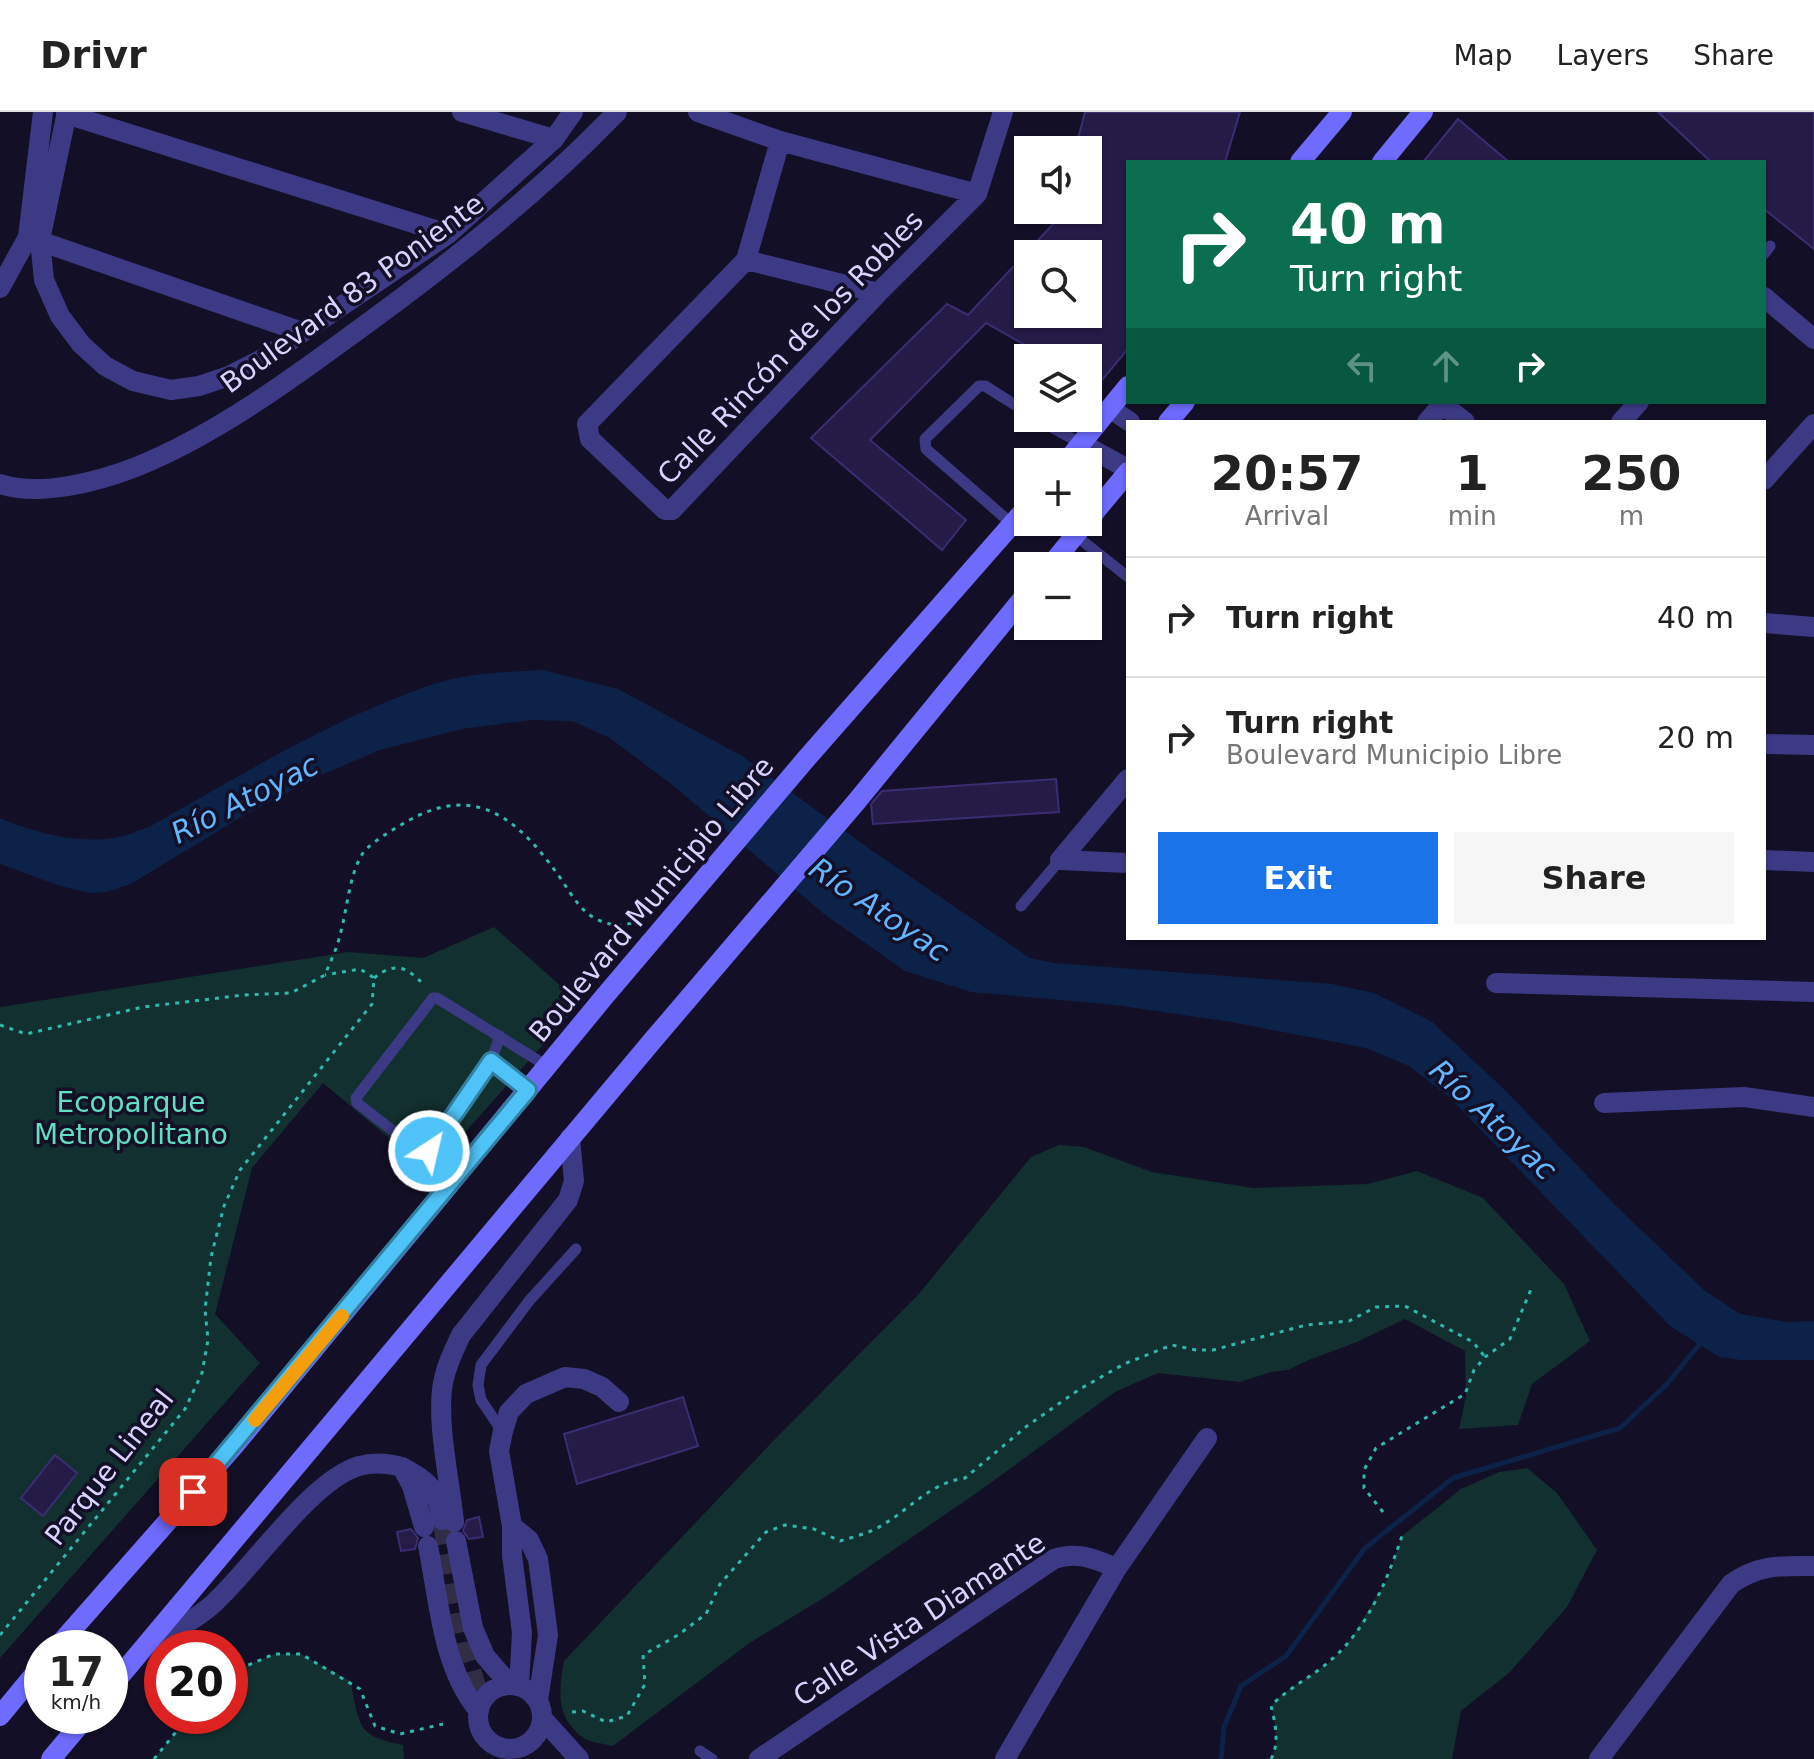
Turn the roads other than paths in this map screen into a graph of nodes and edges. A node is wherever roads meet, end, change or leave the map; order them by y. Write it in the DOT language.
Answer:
graph roads {
  1 [pos="43,112"];
  2 [pos="462,112"];
  3 [pos="573,112"];
  4 [pos="617,112"];
  5 [pos="698,112"];
  6 [pos="1003,112"];
  7 [pos="1342,112"];
  8 [pos="1423,112"];
  9 [pos="66,113"];
  10 [pos="554,139"];
  11 [pos="780,141"];
  12 [pos="1302,160"];
  13 [pos="1386,160"];
  14 [pos="977,194"];
  15 [pos="448,234"];
  16 [pos="34,238"];
  17 [pos="746,260"];
  18 [pos="0,288"];
  19 [pos="878,293"];
  20 [pos="1766,299"];
  21 [pos="302,332"];
  22 [pos="1814,339"];
  23 [pos="1126,389"];
  24 [pos="1014,404"];
  25 [pos="1183,404"];
  26 [pos="1442,404"];
  27 [pos="1444,404"];
  28 [pos="1637,404"];
  29 [pos="1111,409"];
  30 [pos="1127,420"];
  31 [pos="1170,420"];
  32 [pos="1429,420"];
  33 [pos="1463,420"];
  34 [pos="1623,420"];
  35 [pos="1814,424"];
  36 [pos="1060,432"];
  37 [pos="1082,444"];
  38 [pos="1078,448"];
  39 [pos="1126,469"];
  40 [pos="1126,472"];
  41 [pos="1766,478"];
  42 [pos="0,484"];
  43 [pos="1102,502"];
  44 [pos="1014,522"];
  45 [pos="1012,524"];
  46 [pos="1075,536"];
  47 [pos="1092,536"];
  48 [pos="1062,552"];
  49 [pos="1126,575"];
  50 [pos="1014,609"];
  51 [pos="1766,623"];
  52 [pos="1811,624"];
  53 [pos="1766,744"];
  54 [pos="1814,745"];
  55 [pos="1126,781"];
  56 [pos="1060,860"];
  57 [pos="1766,860"];
  58 [pos="1814,862"];
  59 [pos="1126,863"];
  60 [pos="1021,906"];
  61 [pos="1496,983"];
  62 [pos="1814,992"];
  63 [pos="500,1036"];
  64 [pos="491,1061"];
  65 [pos="547,1066"];
  66 [pos="528,1090"];
  67 [pos="1604,1103"];
  68 [pos="1814,1107"];
  69 [pos="570,1138"];
  70 [pos="576,1249"];
  71 [pos="619,1402"];
  72 [pos="503,1431"];
  73 [pos="1207,1438"];
  74 [pos="512,1526"];
  75 [pos="441,1532"];
  76 [pos="1814,1566"];
  77 [pos="1117,1568"];
  78 [pos="72,1630"];
  79 [pos="159,1630"];
  80 [pos="175,1630"];
  81 [pos="522,1633"];
  82 [pos="481,1644"];
  83 [pos="144,1648"];
  84 [pos="128,1667"];
  85 [pos="514,1685"];
  86 [pos="24,1687"];
  87 [pos="540,1709"];
  88 [pos="479,1711"];
  89 [pos="0,1716"];
  90 [pos="72,1734"];
  91 [pos="700,1751"];
  92 [pos="530,1753"];
  93 [pos="51,1759"];
  94 [pos="579,1759"];
  95 [pos="712,1759"];
  96 [pos="759,1759"];
  97 [pos="1005,1759"];
  98 [pos="1599,1759"];
  1 -- 16 [label="street, Boulevard 83 Poniente"];
  2 -- 10 [label="street"];
  3 -- 10 [label="street, Boulevard 83 Poniente"];
  4 -- 42 [label="street, Boulevard 83 Poniente"];
  5 -- 11 [label="street"];
  6 -- 14 [label="street, Calle Rincón de los Robles"];
  7 -- 12 [label="main road"];
  8 -- 13 [label="main road"];
  9 -- 15 [label="street"];
  9 -- 16 [label="street, Boulevard 83 Poniente"];
  10 -- 15 [label="street, Boulevard 83 Poniente"];
  11 -- 14 [label="street"];
  11 -- 17 [label="street"];
  14 -- 19 [label="street, Calle Rincón de los Robles"];
  15 -- 21 [label="street, Boulevard 83 Poniente"];
  16 -- 18 [label="street, Boulevard 83 Poniente"];
  16 -- 21 [label="street"];
  16 -- 21 [label="street, Boulevard 83 Poniente"];
  17 -- 19 [label="street"];
  17 -- 19 [label="street, Calle Rincón de los Robles"];
  20 -- 22 [label="street"];
  23 -- 29 [label="main road"];
  24 -- 45 [label="lane"];
  25 -- 31 [label="main road"];
  26 -- 32 [label="street"];
  27 -- 33 [label="street"];
  28 -- 34 [label="street"];
  29 -- 30 [label="street"];
  29 -- 37 [label="main road"];
  35 -- 41 [label="street"];
  36 -- 37 [label="lane"];
  37 -- 38 [label="main road"];
  37 -- 39 [label="street"];
  40 -- 43 [label="main road"];
  44 -- 45 [label="main road, Boulevard Municipio Libre"];
  45 -- 65 [label="main road, Boulevard Municipio Libre"];
  46 -- 48 [label="main road"];
  47 -- 49 [label="lane"];
  50 -- 69 [label="main road"];
  51 -- 52 [label="street"];
  53 -- 54 [label="street"];
  55 -- 56 [label="street"];
  56 -- 59 [label="street"];
  56 -- 60 [label="lane"];
  57 -- 58 [label="street"];
  61 -- 62 [label="street"];
  63 -- 64 [label="lane"];
  63 -- 64 [label="lane"];
  63 -- 65 [label="lane"];
  64 -- 66 [label="lane"];
  65 -- 66 [label="main road, Boulevard Municipio Libre"];
  66 -- 78 [label="main road, Boulevard Municipio Libre"];
  67 -- 68 [label="street"];
  69 -- 75 [label="street"];
  69 -- 79 [label="main road"];
  70 -- 72 [label="lane"];
  71 -- 72 [label="street"];
  72 -- 74 [label="street"];
  73 -- 77 [label="street"];
  74 -- 81 [label="street"];
  74 -- 87 [label="street"];
  75 -- 80 [label="street"];
  75 -- 82 [label="street"];
  75 -- 88 [label="street"];
  76 -- 98 [label="street"];
  77 -- 96 [label="street, Calle Vista Diamante"];
  77 -- 97 [label="street"];
  81 -- 82 [label="street"];
  81 -- 85 [label="street"];
  82 -- 85 [label="street"];
  83 -- 84 [label="main road"];
  85 -- 87 [label="street"];
  85 -- 88 [label="street"];
  86 -- 89 [label="main road"];
  87 -- 92 [label="street"];
  87 -- 94 [label="street"];
  88 -- 92 [label="street"];
  90 -- 93 [label="main road"];
  91 -- 95 [label="lane"];
}
